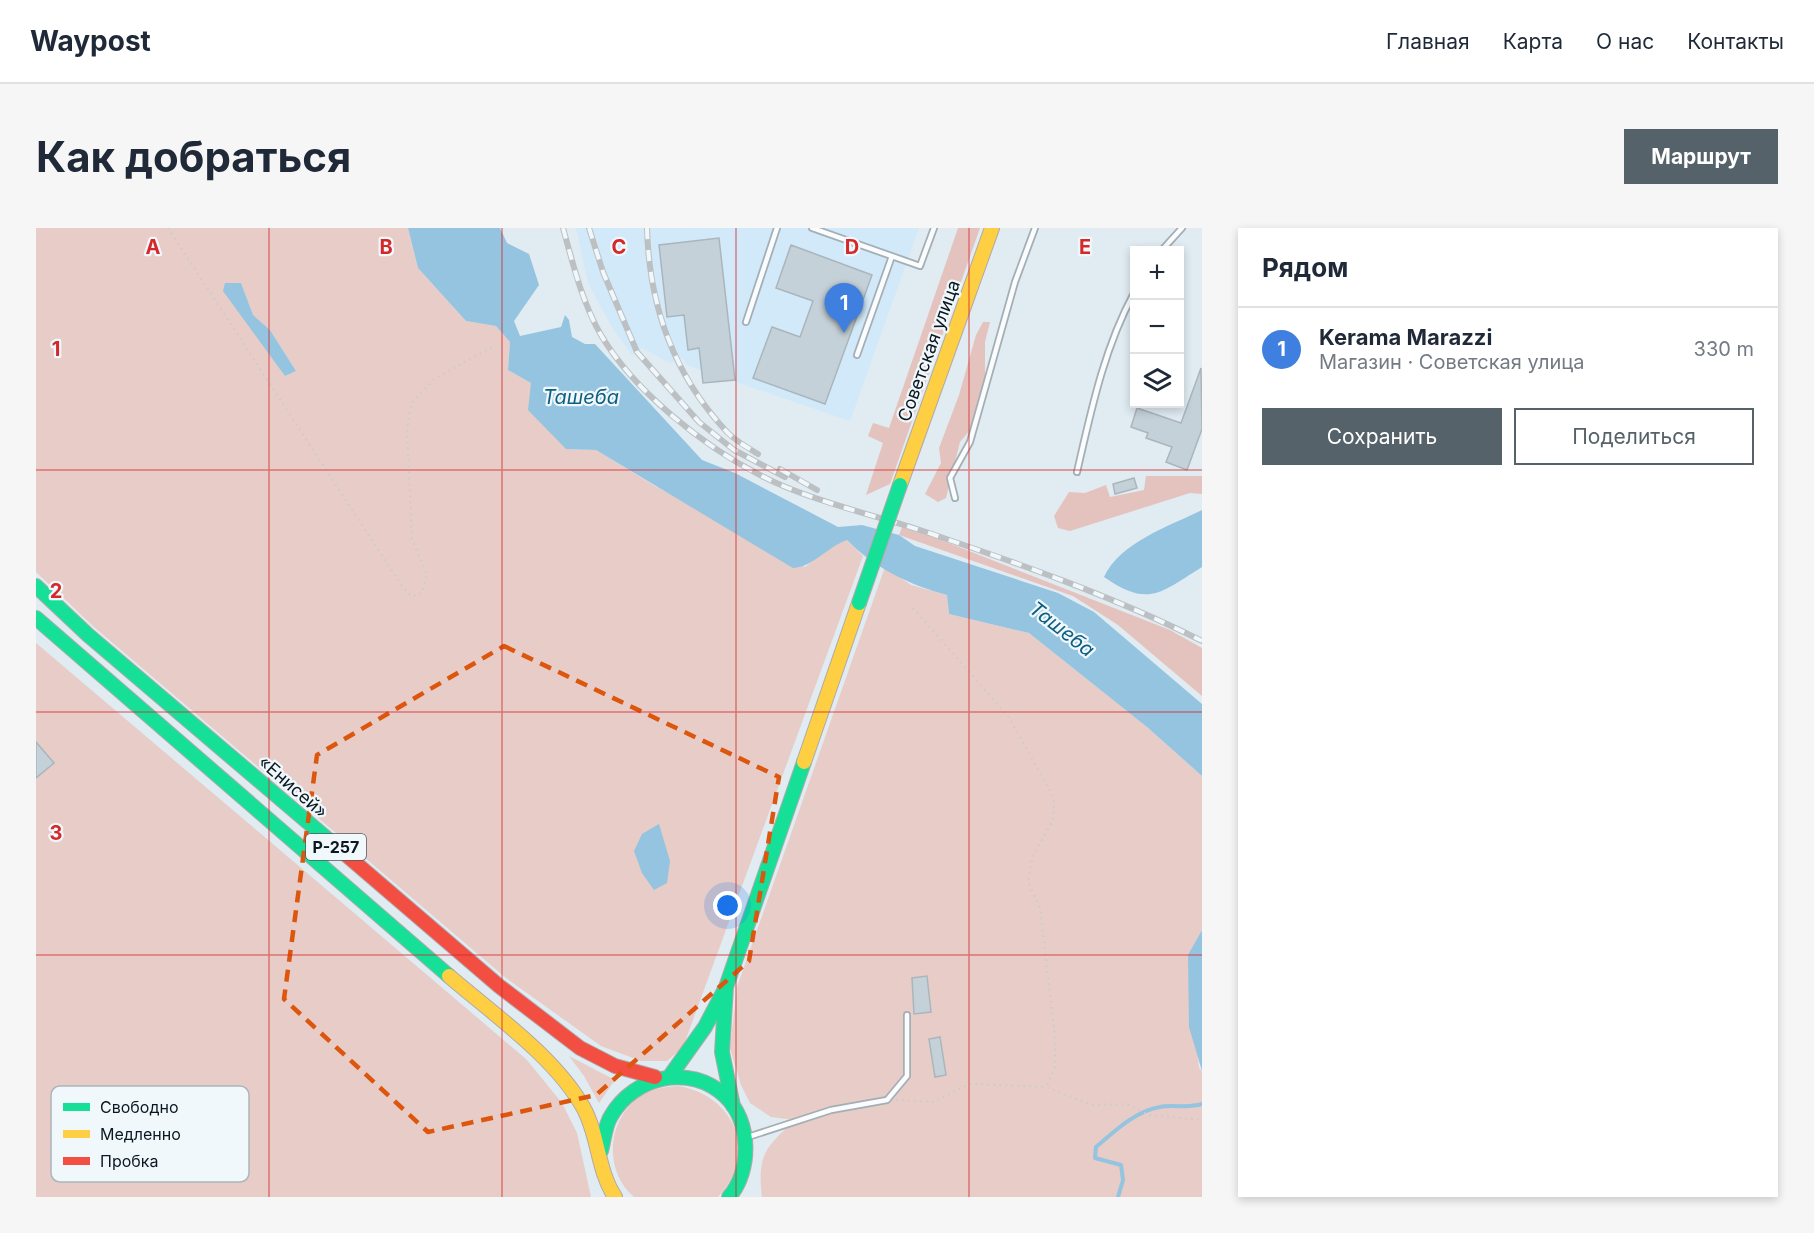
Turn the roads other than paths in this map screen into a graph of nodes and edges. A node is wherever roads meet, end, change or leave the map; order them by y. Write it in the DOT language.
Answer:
graph roads {
  1 [pos="777,228"];
  2 [pos="812,228"];
  3 [pos="934,228"];
  4 [pos="992,228"];
  5 [pos="1035,228"];
  6 [pos="1182,228"];
  7 [pos="1166,246"];
  8 [pos="892,256"];
  9 [pos="1130,300"];
  10 [pos="746,322"];
  11 [pos="857,354"];
  12 [pos="1077,472"];
  13 [pos="955,498"];
  14 [pos="36,586"];
  15 [pos="36,618"];
  16 [pos="726,987"];
  17 [pos="907,1015"];
  18 [pos="670,1076"];
  19 [pos="656,1077"];
  20 [pos="734,1108"];
  21 [pos="746,1138"];
  22 [pos="600,1159"];
  23 [pos="742,1175"];
  24 [pos="615,1197"];
  25 [pos="729,1197"];
  26 [pos="747,1197"];
  1 -- 10 [label="lane"];
  2 -- 8 [label="lane"];
  3 -- 8 [label="lane"];
  4 -- 16 [label="main road, Советская улица, bridge"];
  5 -- 13 [label="lane"];
  6 -- 7 [label="lane"];
  8 -- 11 [label="lane"];
  9 -- 12 [label="lane"];
  14 -- 19 [label="main road, «Енисей» / Р-257"];
  15 -- 22 [label="main road, Р-257"];
  16 -- 18 [label="main road"];
  16 -- 20 [label="main road"];
  17 -- 21 [label="lane"];
  18 -- 19 [label="main road, «Енисей» / Р-257"];
  18 -- 20 [label="main road, «Енисей» / Р-257"];
  19 -- 22 [label="main road, «Енисей» / Р-257"];
  20 -- 21 [label="main road, «Енисей» / Р-257"];
  21 -- 23 [label="main road, «Енисей» / Р-257"];
  22 -- 24 [label="main road, Р-257"];
  23 -- 25 [label="main road, «Енисей» / Р-257"];
  23 -- 26 [label="main road, «Енисей» / Р-257"];
}
